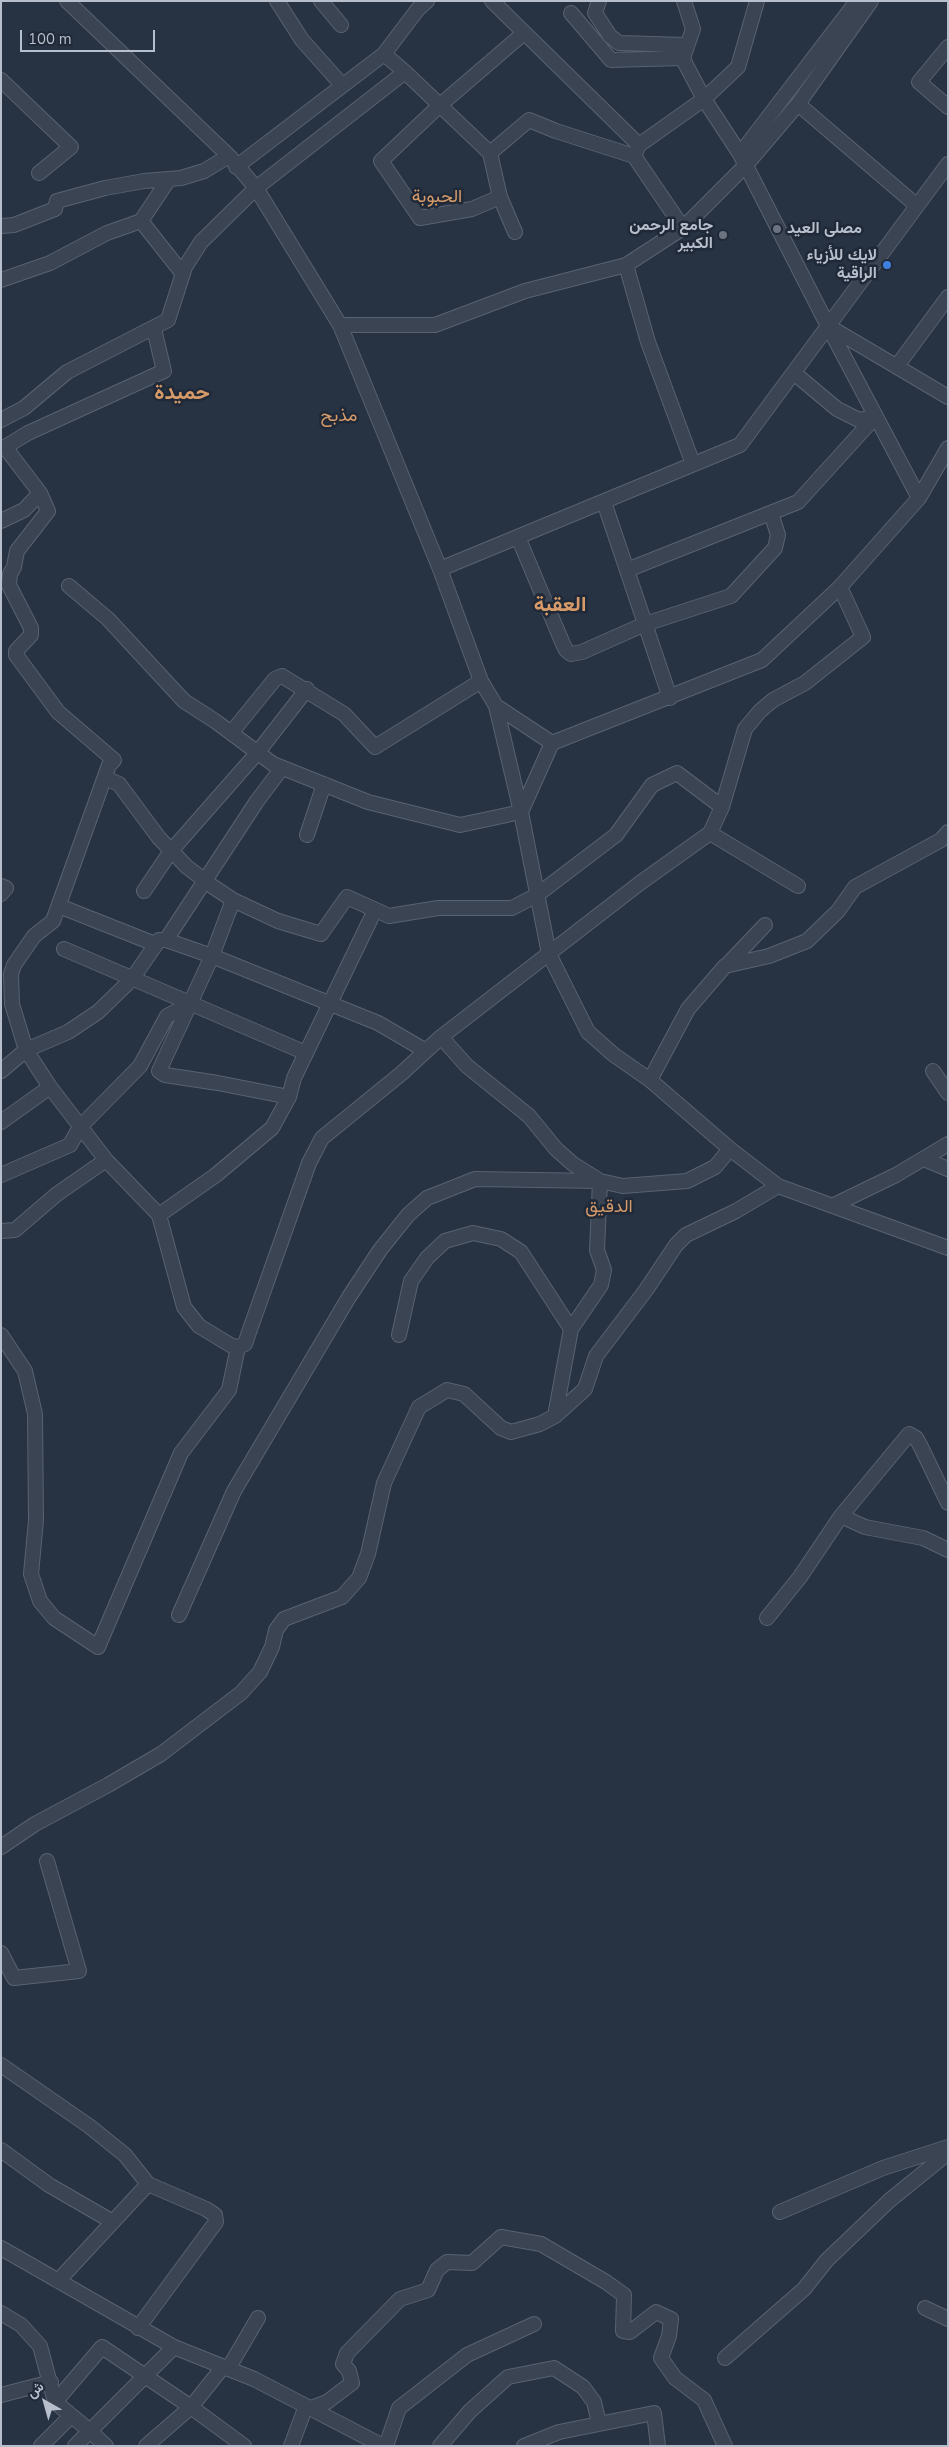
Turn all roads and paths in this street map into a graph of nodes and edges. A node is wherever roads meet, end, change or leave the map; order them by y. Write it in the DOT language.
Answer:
graph roads {
  1 [pos="67,1"];
  2 [pos="277,1"];
  3 [pos="321,1"];
  4 [pos="492,1"];
  5 [pos="599,1"];
  6 [pos="684,1"];
  7 [pos="757,1"];
  8 [pos="858,1"];
  9 [pos="871,1"];
  10 [pos="418,4"];
  11 [pos="571,13"];
  12 [pos="341,25"];
  13 [pos="524,33"];
  14 [pos="948,47"];
  15 [pos="685,52"];
  16 [pos="384,54"];
  17 [pos="405,72"];
  18 [pos="1,80"];
  19 [pos="342,85"];
  20 [pos="704,99"];
  21 [pos="798,104"];
  22 [pos="439,106"];
  23 [pos="948,107"];
  24 [pos="636,151"];
  25 [pos="490,153"];
  26 [pos="743,160"];
  27 [pos="233,162"];
  28 [pos="948,164"];
  29 [pos="39,173"];
  30 [pos="169,179"];
  31 [pos="256,188"];
  32 [pos="500,197"];
  33 [pos="916,205"];
  34 [pos="141,221"];
  35 [pos="1,226"];
  36 [pos="683,228"];
  37 [pos="515,232"];
  38 [pos="626,265"];
  39 [pos="183,274"];
  40 [pos="1,280"];
  41 [pos="948,297"];
  42 [pos="340,325"];
  43 [pos="828,326"];
  44 [pos="154,329"];
  45 [pos="897,366"];
  46 [pos="794,372"];
  47 [pos="948,397"];
  48 [pos="876,416"];
  49 [pos="1,420"];
  50 [pos="3,448"];
  51 [pos="948,448"];
  52 [pos="693,464"];
  53 [pos="40,493"];
  54 [pos="919,498"];
  55 [pos="604,502"];
  56 [pos="771,513"];
  57 [pos="1,521"];
  58 [pos="518,537"];
  59 [pos="440,569"];
  60 [pos="627,570"];
  61 [pos="69,586"];
  62 [pos="840,586"];
  63 [pos="645,624"];
  64 [pos="481,681"];
  65 [pos="306,690"];
  66 [pos="670,698"];
  67 [pos="496,706"];
  68 [pos="231,732"];
  69 [pos="552,743"];
  70 [pos="258,752"];
  71 [pos="282,768"];
  72 [pos="105,778"];
  73 [pos="324,784"];
  74 [pos="722,807"];
  75 [pos="521,812"];
  76 [pos="948,832"];
  77 [pos="710,833"];
  78 [pos="307,836"];
  79 [pos="171,851"];
  80 [pos="205,881"];
  81 [pos="1,886"];
  82 [pos="798,886"];
  83 [pos="144,891"];
  84 [pos="1,894"];
  85 [pos="537,895"];
  86 [pos="233,900"];
  87 [pos="58,906"];
  88 [pos="375,910"];
  89 [pos="765,924"];
  90 [pos="161,942"];
  91 [pos="64,949"];
  92 [pos="549,954"];
  93 [pos="212,956"];
  94 [pos="725,966"];
  95 [pos="132,979"];
  96 [pos="192,1003"];
  97 [pos="331,1004"];
  98 [pos="7,1009"];
  99 [pos="441,1037"];
  100 [pos="26,1050"];
  101 [pos="426,1051"];
  102 [pos="306,1053"];
  103 [pos="1,1071"];
  104 [pos="933,1071"];
  105 [pos="650,1080"];
  106 [pos="50,1087"];
  107 [pos="948,1093"];
  108 [pos="289,1097"];
  109 [pos="1,1122"];
  110 [pos="80,1127"];
  111 [pos="948,1144"];
  112 [pos="730,1149"];
  113 [pos="924,1159"];
  114 [pos="106,1160"];
  115 [pos="948,1168"];
  116 [pos="1,1176"];
  117 [pos="600,1181"];
  118 [pos="778,1186"];
  119 [pos="834,1205"];
  120 [pos="158,1215"];
  121 [pos="1,1231"];
  122 [pos="948,1248"];
  123 [pos="571,1329"];
  124 [pos="1,1335"];
  125 [pos="399,1335"];
  126 [pos="238,1347"];
  127 [pos="555,1416"];
  128 [pos="948,1503"];
  129 [pos="841,1516"];
  130 [pos="948,1550"];
  131 [pos="179,1615"];
  132 [pos="767,1618"];
  133 [pos="1,1847"];
  134 [pos="47,1861"];
  135 [pos="1,1953"];
  136 [pos="1,2065"];
  137 [pos="948,2147"];
  138 [pos="1,2150"];
  139 [pos="945,2159"];
  140 [pos="148,2184"];
  141 [pos="780,2212"];
  142 [pos="113,2222"];
  143 [pos="1,2248"];
  144 [pos="58,2281"];
  145 [pos="925,2308"];
  146 [pos="1,2313"];
  147 [pos="947,2317"];
  148 [pos="258,2318"];
  149 [pos="534,2324"];
  150 [pos="138,2328"];
  151 [pos="174,2347"];
  152 [pos="725,2358"];
  153 [pos="226,2368"];
  154 [pos="146,2375"];
  155 [pos="51,2382"];
  156 [pos="1,2395"];
  157 [pos="55,2402"];
  158 [pos="191,2407"];
  159 [pos="308,2407"];
  160 [pos="71,2416"];
  161 [pos="599,2423"];
  162 [pos="90,2432"];
  163 [pos="42,2446"];
  164 [pos="75,2446"];
  165 [pos="106,2446"];
  166 [pos="146,2446"];
  167 [pos="244,2446"];
  168 [pos="291,2446"];
  169 [pos="384,2446"];
  170 [pos="440,2446"];
  171 [pos="524,2446"];
  172 [pos="658,2446"];
  173 [pos="725,2446"];
  1 -- 27 [label="street"];
  2 -- 19 [label="street"];
  3 -- 12 [label="street"];
  4 -- 13 [label="street"];
  5 -- 15 [label="street"];
  6 -- 15 [label="street"];
  7 -- 20 [label="street"];
  8 -- 26 [label="street"];
  9 -- 21 [label="street"];
  10 -- 16 [label="street"];
  11 -- 15 [label="street"];
  13 -- 22 [label="street"];
  13 -- 24 [label="street"];
  14 -- 23 [label="street"];
  15 -- 20 [label="street"];
  16 -- 17 [label="street"];
  16 -- 19 [label="street"];
  17 -- 22 [label="street"];
  17 -- 31 [label="street"];
  18 -- 29 [label="street"];
  19 -- 27 [label="street"];
  20 -- 24 [label="street"];
  20 -- 26 [label="street"];
  21 -- 26 [label="street"];
  21 -- 33 [label="street"];
  22 -- 25 [label="street"];
  22 -- 32 [label="street"];
  24 -- 25 [label="street"];
  24 -- 36 [label="street"];
  25 -- 32 [label="street"];
  26 -- 36 [label="street"];
  26 -- 43 [label="street"];
  27 -- 30 [label="street"];
  27 -- 31 [label="street"];
  28 -- 33 [label="street"];
  30 -- 34 [label="street"];
  30 -- 35 [label="street"];
  31 -- 39 [label="street"];
  31 -- 42 [label="street"];
  32 -- 37 [label="street"];
  33 -- 43 [label="street"];
  34 -- 39 [label="street"];
  34 -- 40 [label="street"];
  36 -- 38 [label="street"];
  38 -- 42 [label="street"];
  38 -- 52 [label="street"];
  39 -- 44 [label="street"];
  41 -- 45 [label="street"];
  42 -- 59 [label="street"];
  43 -- 45 [label="street"];
  43 -- 46 [label="street"];
  43 -- 48 [label="street"];
  44 -- 49 [label="street"];
  44 -- 50 [label="street"];
  45 -- 47 [label="street"];
  46 -- 48 [label="street"];
  46 -- 52 [label="street"];
  48 -- 54 [label="street"];
  48 -- 56 [label="street"];
  50 -- 53 [label="street"];
  51 -- 54 [label="street"];
  52 -- 55 [label="street"];
  53 -- 57 [label="street"];
  53 -- 72 [label="street"];
  54 -- 62 [label="street"];
  55 -- 58 [label="street"];
  55 -- 60 [label="street"];
  56 -- 60 [label="street"];
  56 -- 63 [label="street"];
  58 -- 59 [label="street"];
  58 -- 63 [label="street"];
  59 -- 64 [label="street"];
  60 -- 63 [label="street"];
  61 -- 68 [label="street"];
  62 -- 66 [label="street"];
  62 -- 74 [label="street"];
  63 -- 66 [label="street"];
  64 -- 65 [label="street"];
  64 -- 67 [label="street"];
  65 -- 68 [label="street"];
  65 -- 70 [label="street"];
  66 -- 69 [label="street"];
  67 -- 69 [label="street"];
  67 -- 75 [label="street"];
  68 -- 70 [label="street"];
  69 -- 75 [label="street"];
  70 -- 71 [label="street"];
  70 -- 79 [label="street"];
  71 -- 73 [label="street"];
  71 -- 80 [label="street"];
  72 -- 79 [label="street"];
  72 -- 87 [label="street"];
  73 -- 75 [label="street"];
  73 -- 78 [label="street"];
  74 -- 77 [label="street"];
  74 -- 85 [label="street"];
  75 -- 85 [label="street"];
  76 -- 94 [label="street"];
  77 -- 82 [label="street"];
  77 -- 92 [label="street"];
  79 -- 80 [label="street"];
  79 -- 83 [label="street"];
  80 -- 86 [label="street"];
  80 -- 90 [label="street"];
  81 -- 84 [label="street"];
  85 -- 88 [label="street"];
  85 -- 92 [label="street"];
  86 -- 88 [label="street"];
  86 -- 93 [label="street"];
  87 -- 90 [label="street"];
  87 -- 98 [label="street"];
  88 -- 97 [label="street"];
  89 -- 94 [label="street"];
  90 -- 93 [label="street"];
  90 -- 95 [label="street"];
  91 -- 95 [label="street"];
  92 -- 99 [label="street"];
  92 -- 105 [label="street"];
  93 -- 96 [label="street"];
  93 -- 97 [label="street"];
  94 -- 105 [label="street"];
  95 -- 96 [label="street"];
  95 -- 100 [label="street"];
  96 -- 102 [label="street"];
  96 -- 108 [label="street"];
  96 -- 110 [label="street"];
  97 -- 101 [label="street"];
  97 -- 102 [label="street"];
  98 -- 100 [label="street"];
  99 -- 101 [label="street"];
  99 -- 117 [label="street"];
  100 -- 103 [label="street"];
  100 -- 106 [label="street"];
  101 -- 126 [label="street"];
  102 -- 108 [label="street"];
  104 -- 107 [label="street"];
  105 -- 112 [label="street"];
  106 -- 109 [label="street"];
  106 -- 110 [label="street"];
  108 -- 120 [label="street"];
  110 -- 114 [label="street"];
  110 -- 116 [label="street"];
  111 -- 113 [label="street"];
  112 -- 117 [label="street"];
  112 -- 118 [label="street"];
  113 -- 115 [label="street"];
  113 -- 119 [label="street"];
  114 -- 120 [label="street"];
  114 -- 121 [label="street"];
  117 -- 123 [label="street"];
  117 -- 131 [label="street"];
  118 -- 119 [label="street"];
  118 -- 127 [label="street"];
  119 -- 122 [label="street"];
  120 -- 126 [label="street"];
  123 -- 125 [label="street"];
  123 -- 127 [label="street"];
  124 -- 126 [label="street"];
  127 -- 133 [label="street"];
  128 -- 129 [label="street"];
  129 -- 130 [label="street"];
  129 -- 132 [label="street"];
  134 -- 135 [label="street"];
  136 -- 140 [label="street"];
  137 -- 141 [label="street"];
  138 -- 142 [label="street"];
  139 -- 152 [label="street"];
  140 -- 142 [label="street"];
  140 -- 150 [label="street"];
  142 -- 144 [label="street"];
  143 -- 144 [label="street"];
  144 -- 150 [label="street"];
  145 -- 147 [label="street"];
  146 -- 155 [label="street"];
  148 -- 153 [label="street"];
  149 -- 169 [label="street"];
  150 -- 151 [label="street"];
  151 -- 153 [label="street"];
  151 -- 154 [label="street"];
  153 -- 158 [label="street"];
  153 -- 159 [label="street"];
  154 -- 157 [label="street"];
  154 -- 158 [label="street"];
  154 -- 162 [label="street"];
  155 -- 156 [label="street"];
  155 -- 157 [label="street"];
  157 -- 160 [label="street"];
  158 -- 166 [label="street"];
  158 -- 167 [label="street"];
  159 -- 168 [label="street"];
  159 -- 169 [label="street"];
  159 -- 173 [label="street"];
  160 -- 162 [label="street"];
  160 -- 163 [label="street"];
  161 -- 170 [label="street"];
  161 -- 171 [label="street"];
  161 -- 172 [label="street"];
  162 -- 164 [label="street"];
  162 -- 165 [label="street"];
}
